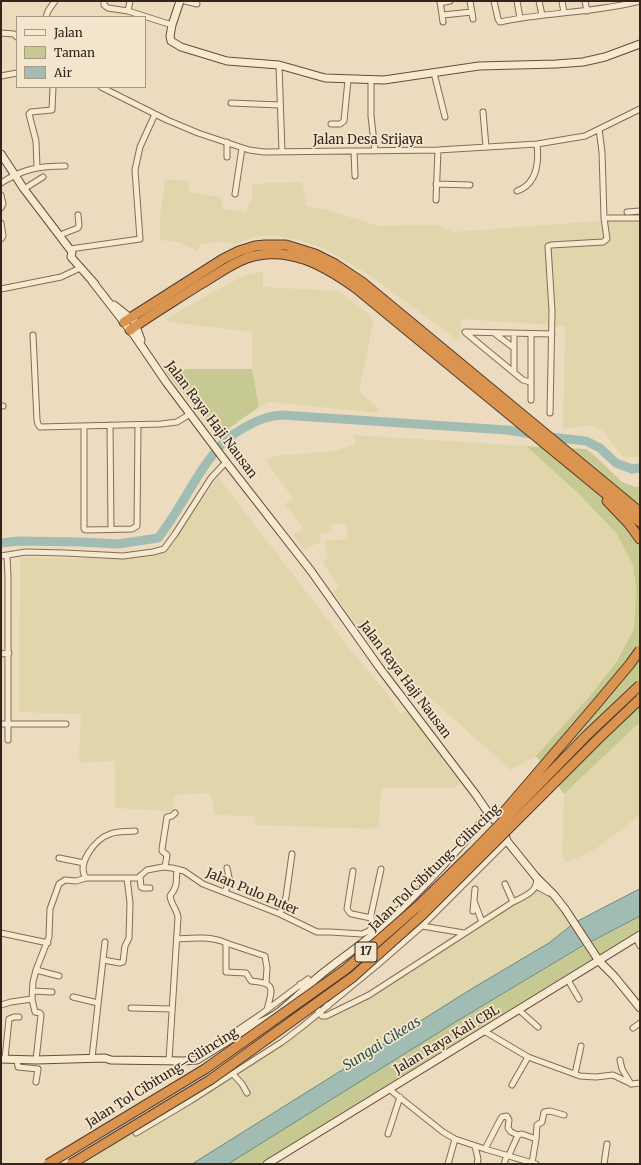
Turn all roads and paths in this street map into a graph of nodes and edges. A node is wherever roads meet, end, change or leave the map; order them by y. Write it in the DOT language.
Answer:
graph roads {
  1 [pos="104,1"];
  2 [pos="130,1"];
  3 [pos="180,1"];
  4 [pos="185,1"];
  5 [pos="450,1"];
  6 [pos="470,1"];
  7 [pos="494,1"];
  8 [pos="516,1"];
  9 [pos="539,1"];
  10 [pos="562,1"];
  11 [pos="584,1"];
  12 [pos="640,1"];
  13 [pos="440,2"];
  14 [pos="53,3"];
  15 [pos="620,3"];
  16 [pos="197,4"];
  17 [pos="128,11"];
  18 [pos="586,11"];
  19 [pos="472,12"];
  20 [pos="564,12"];
  21 [pos="442,15"];
  22 [pos="542,15"];
  23 [pos="46,16"];
  24 [pos="144,16"];
  25 [pos="146,17"];
  26 [pos="520,18"];
  27 [pos="473,19"];
  28 [pos="443,22"];
  29 [pos="172,25"];
  30 [pos="1,33"];
  31 [pos="16,36"];
  32 [pos="640,44"];
  33 [pos="279,65"];
  34 [pos="16,73"];
  35 [pos="434,73"];
  36 [pos="1,76"];
  37 [pos="348,80"];
  38 [pos="371,80"];
  39 [pos="53,88"];
  40 [pos="104,88"];
  41 [pos="232,103"];
  42 [pos="280,105"];
  43 [pos="640,109"];
  44 [pos="483,112"];
  45 [pos="155,114"];
  46 [pos="445,117"];
  47 [pos="331,124"];
  48 [pos="599,129"];
  49 [pos="227,142"];
  50 [pos="537,144"];
  51 [pos="486,147"];
  52 [pos="242,148"];
  53 [pos="354,150"];
  54 [pos="375,150"];
  55 [pos="438,150"];
  56 [pos="282,152"];
  57 [pos="1,154"];
  58 [pos="227,157"];
  59 [pos="65,166"];
  60 [pos="37,168"];
  61 [pos="15,175"];
  62 [pos="356,176"];
  63 [pos="43,177"];
  64 [pos="1,183"];
  65 [pos="436,184"];
  66 [pos="470,185"];
  67 [pos="1,188"];
  68 [pos="24,189"];
  69 [pos="517,191"];
  70 [pos="234,194"];
  71 [pos="1,195"];
  72 [pos="436,200"];
  73 [pos="1,208"];
  74 [pos="640,211"];
  75 [pos="627,212"];
  76 [pos="78,215"];
  77 [pos="604,218"];
  78 [pos="640,218"];
  79 [pos="1,223"];
  80 [pos="60,235"];
  81 [pos="1,239"];
  82 [pos="70,249"];
  83 [pos="79,268"];
  84 [pos="1,289"];
  85 [pos="130,324"];
  86 [pos="493,332"];
  87 [pos="514,333"];
  88 [pos="33,334"];
  89 [pos="531,334"];
  90 [pos="552,334"];
  91 [pos="514,348"];
  92 [pos="439,350"];
  93 [pos="514,372"];
  94 [pos="530,382"];
  95 [pos="531,400"];
  96 [pos="550,412"];
  97 [pos="190,414"];
  98 [pos="110,425"];
  99 [pos="138,425"];
  100 [pos="84,426"];
  101 [pos="225,460"];
  102 [pos="571,465"];
  103 [pos="609,486"];
  104 [pos="640,507"];
  105 [pos="640,512"];
  106 [pos="640,522"];
  107 [pos="111,529"];
  108 [pos="640,539"];
  109 [pos="4,556"];
  110 [pos="1,577"];
  111 [pos="8,577"];
  112 [pos="8,595"];
  113 [pos="1,596"];
  114 [pos="640,650"];
  115 [pos="9,653"];
  116 [pos="1,654"];
  117 [pos="640,684"];
  118 [pos="640,699"];
  119 [pos="1,724"];
  120 [pos="8,724"];
  121 [pos="66,724"];
  122 [pos="8,740"];
  123 [pos="174,813"];
  124 [pos="489,814"];
  125 [pos="135,831"];
  126 [pos="507,841"];
  127 [pos="473,852"];
  128 [pos="292,854"];
  129 [pos="58,858"];
  130 [pos="84,863"];
  131 [pos="165,867"];
  132 [pos="227,868"];
  133 [pos="177,869"];
  134 [pos="381,869"];
  135 [pos="353,870"];
  136 [pos="140,876"];
  137 [pos="536,877"];
  138 [pos="86,878"];
  139 [pos="127,878"];
  140 [pos="505,884"];
  141 [pos="536,886"];
  142 [pos="150,888"];
  143 [pos="475,889"];
  144 [pos="225,892"];
  145 [pos="554,895"];
  146 [pos="474,901"];
  147 [pos="513,902"];
  148 [pos="473,911"];
  149 [pos="280,914"];
  150 [pos="371,918"];
  151 [pos="482,922"];
  152 [pos="422,926"];
  153 [pos="375,928"];
  154 [pos="1,933"];
  155 [pos="464,933"];
  156 [pos="638,937"];
  157 [pos="177,939"];
  158 [pos="48,942"];
  159 [pos="105,942"];
  160 [pos="226,943"];
  161 [pos="640,946"];
  162 [pos="597,958"];
  163 [pos="103,960"];
  164 [pos="36,970"];
  165 [pos="59,976"];
  166 [pos="568,980"];
  167 [pos="266,983"];
  168 [pos="312,983"];
  169 [pos="300,984"];
  170 [pos="32,991"];
  171 [pos="304,991"];
  172 [pos="52,992"];
  173 [pos="73,996"];
  174 [pos="579,999"];
  175 [pos="32,1000"];
  176 [pos="98,1003"];
  177 [pos="1,1005"];
  178 [pos="328,1006"];
  179 [pos="131,1008"];
  180 [pos="640,1008"];
  181 [pos="172,1009"];
  182 [pos="267,1010"];
  183 [pos="519,1010"];
  184 [pos="320,1013"];
  185 [pos="19,1017"];
  186 [pos="640,1023"];
  187 [pos="538,1027"];
  188 [pos="633,1028"];
  189 [pos="484,1031"];
  190 [pos="581,1046"];
  191 [pos="528,1057"];
  192 [pos="92,1058"];
  193 [pos="3,1059"];
  194 [pos="17,1060"];
  195 [pos="36,1060"];
  196 [pos="169,1060"];
  197 [pos="197,1060"];
  198 [pos="620,1060"];
  199 [pos="233,1074"];
  200 [pos="575,1074"];
  201 [pos="36,1082"];
  202 [pos="640,1083"];
  203 [pos="632,1084"];
  204 [pos="512,1085"];
  205 [pos="389,1089"];
  206 [pos="247,1093"];
  207 [pos="400,1097"];
  208 [pos="564,1115"];
  209 [pos="136,1133"];
  210 [pos="388,1134"];
  211 [pos="518,1135"];
  212 [pos="455,1139"];
  213 [pos="536,1139"];
  214 [pos="607,1144"];
  215 [pos="475,1146"];
  216 [pos="485,1149"];
  217 [pos="508,1155"];
  218 [pos="534,1163"];
  219 [pos="48,1164"];
  220 [pos="71,1164"];
  221 [pos="267,1164"];
  222 [pos="448,1164"];
  223 [pos="477,1164"];
  224 [pos="504,1164"];
  225 [pos="604,1164"];
  1 -- 17 [label="street"];
  2 -- 17 [label="street"];
  3 -- 29 [label="main road"];
  4 -- 16 [label="street"];
  5 -- 13 [label="street"];
  6 -- 19 [label="street"];
  7 -- 26 [label="street"];
  8 -- 26 [label="street"];
  9 -- 22 [label="street"];
  10 -- 20 [label="street"];
  11 -- 18 [label="street"];
  12 -- 15 [label="street"];
  13 -- 21 [label="street"];
  14 -- 23 [label="street"];
  15 -- 18 [label="street"];
  17 -- 24 [label="street"];
  18 -- 20 [label="street"];
  19 -- 21 [label="street"];
  19 -- 27 [label="street"];
  20 -- 22 [label="street"];
  21 -- 28 [label="street"];
  22 -- 26 [label="street"];
  25 -- 29 [label="street"];
  29 -- 33 [label="main road"];
  30 -- 31 [label="street"];
  32 -- 35 [label="main road"];
  33 -- 37 [label="main road"];
  33 -- 42 [label="street"];
  34 -- 36 [label="street"];
  35 -- 38 [label="main road"];
  35 -- 46 [label="street"];
  37 -- 38 [label="main road"];
  37 -- 47 [label="street"];
  38 -- 54 [label="street"];
  39 -- 60 [label="street"];
  40 -- 45 [label="street, Jalan Desa Srijaya"];
  41 -- 42 [label="street"];
  42 -- 56 [label="street"];
  43 -- 48 [label="street, Jalan Desa Srijaya"];
  44 -- 51 [label="street"];
  45 -- 49 [label="street, Jalan Desa Srijaya"];
  45 -- 82 [label="street"];
  48 -- 50 [label="street, Jalan Desa Srijaya"];
  48 -- 77 [label="street"];
  49 -- 52 [label="street, Jalan Desa Srijaya"];
  49 -- 58 [label="street"];
  50 -- 51 [label="street, Jalan Desa Srijaya"];
  50 -- 69 [label="street"];
  51 -- 55 [label="street, Jalan Desa Srijaya"];
  52 -- 56 [label="street, Jalan Desa Srijaya"];
  52 -- 70 [label="street"];
  53 -- 54 [label="street, Jalan Desa Srijaya"];
  53 -- 56 [label="street, Jalan Desa Srijaya"];
  53 -- 62 [label="street"];
  54 -- 55 [label="street, Jalan Desa Srijaya"];
  55 -- 65 [label="street"];
  57 -- 61 [label="main road, Jalan Raya Haji Nausan"];
  59 -- 60 [label="street"];
  60 -- 61 [label="street"];
  61 -- 64 [label="street"];
  61 -- 68 [label="main road, Jalan Raya Haji Nausan"];
  63 -- 68 [label="street"];
  64 -- 67 [label="street"];
  65 -- 66 [label="street"];
  65 -- 72 [label="street"];
  68 -- 80 [label="main road, Jalan Raya Haji Nausan"];
  71 -- 73 [label="street"];
  74 -- 75 [label="street"];
  76 -- 80 [label="street"];
  77 -- 78 [label="street"];
  77 -- 90 [label="street"];
  79 -- 81 [label="street"];
  80 -- 82 [label="main road, Jalan Raya Haji Nausan"];
  82 -- 83 [label="main road, Jalan Raya Haji Nausan"];
  83 -- 84 [label="street"];
  83 -- 85 [label="main road, Jalan Raya Haji Nausan"];
  85 -- 92 [label="highway"];
  85 -- 97 [label="main road, Jalan Raya Haji Nausan"];
  86 -- 87 [label="street"];
  86 -- 91 [label="street"];
  86 -- 93 [label="street"];
  87 -- 89 [label="street"];
  87 -- 91 [label="street"];
  88 -- 100 [label="street"];
  89 -- 90 [label="street"];
  89 -- 94 [label="street"];
  90 -- 96 [label="street"];
  91 -- 93 [label="street"];
  92 -- 102 [label="highway"];
  92 -- 103 [label="highway"];
  93 -- 94 [label="street"];
  94 -- 95 [label="street"];
  97 -- 99 [label="street"];
  97 -- 101 [label="main road, Jalan Raya Haji Nausan"];
  98 -- 99 [label="street"];
  98 -- 100 [label="street"];
  98 -- 107 [label="street"];
  99 -- 107 [label="street"];
  100 -- 107 [label="street"];
  101 -- 109 [label="street"];
  101 -- 124 [label="main road, Jalan Raya Haji Nausan"];
  102 -- 106 [label="highway"];
  102 -- 108 [label="highway"];
  103 -- 104 [label="highway"];
  103 -- 105 [label="highway"];
  109 -- 111 [label="street"];
  110 -- 111 [label="street"];
  111 -- 112 [label="street"];
  112 -- 113 [label="street"];
  112 -- 115 [label="street"];
  114 -- 127 [label="highway, bridge"];
  115 -- 116 [label="street"];
  115 -- 120 [label="street"];
  117 -- 127 [label="highway, Jalan Tol Cibitung–Cilincing / 17, bridge"];
  118 -- 220 [label="highway, Jalan Tol Cibitung–Cilincing / 17, bridge"];
  119 -- 120 [label="street"];
  120 -- 121 [label="street"];
  120 -- 122 [label="street"];
  123 -- 131 [label="street"];
  124 -- 126 [label="main road, Jalan Raya Haji Nausan"];
  124 -- 153 [label="main road"];
  125 -- 130 [label="street"];
  126 -- 137 [label="main road, Jalan Raya Haji Nausan"];
  126 -- 152 [label="street"];
  127 -- 219 [label="highway, Jalan Tol Cibitung–Cilincing / 17, bridge"];
  128 -- 149 [label="street"];
  129 -- 130 [label="street"];
  130 -- 138 [label="street"];
  131 -- 133 [label="street, Jalan Pulo Puter"];
  131 -- 136 [label="street, Jalan Pulo Puter"];
  132 -- 144 [label="street"];
  133 -- 144 [label="street, Jalan Pulo Puter"];
  133 -- 157 [label="street"];
  134 -- 150 [label="street"];
  135 -- 150 [label="street"];
  136 -- 139 [label="street, Jalan Pulo Puter"];
  136 -- 142 [label="street"];
  137 -- 141 [label="street"];
  137 -- 145 [label="main road, Jalan Raya Haji Nausan"];
  138 -- 139 [label="street, Jalan Pulo Puter"];
  138 -- 158 [label="street, Jalan Pulo Puter"];
  139 -- 163 [label="street"];
  140 -- 147 [label="street"];
  141 -- 145 [label="street"];
  141 -- 147 [label="street"];
  143 -- 146 [label="street"];
  144 -- 149 [label="street, Jalan Pulo Puter"];
  145 -- 162 [label="main road, Jalan Raya Haji Nausan"];
  146 -- 148 [label="street"];
  146 -- 151 [label="street"];
  147 -- 151 [label="street"];
  149 -- 153 [label="street, Jalan Pulo Puter"];
  150 -- 153 [label="street"];
  151 -- 155 [label="street"];
  152 -- 155 [label="street"];
  152 -- 178 [label="street"];
  153 -- 168 [label="main road"];
  154 -- 158 [label="street"];
  155 -- 184 [label="street"];
  156 -- 161 [label="street"];
  156 -- 162 [label="main road, Jalan Raya Kali CBL"];
  157 -- 160 [label="street"];
  157 -- 181 [label="street"];
  158 -- 164 [label="street"];
  159 -- 163 [label="street"];
  160 -- 167 [label="street"];
  160 -- 167 [label="street"];
  162 -- 166 [label="main road, Jalan Raya Kali CBL"];
  162 -- 180 [label="main road, Jalan Raya Haji Nausan"];
  163 -- 176 [label="street"];
  164 -- 165 [label="street"];
  164 -- 170 [label="street"];
  166 -- 174 [label="street"];
  166 -- 183 [label="main road, Jalan Raya Kali CBL"];
  167 -- 182 [label="street"];
  168 -- 169 [label="street"];
  168 -- 171 [label="main road"];
  168 -- 178 [label="street"];
  169 -- 171 [label="street"];
  169 -- 182 [label="street"];
  170 -- 172 [label="street"];
  170 -- 175 [label="street"];
  171 -- 184 [label="street"];
  171 -- 197 [label="main road"];
  173 -- 176 [label="street"];
  175 -- 177 [label="street"];
  175 -- 195 [label="street"];
  176 -- 192 [label="street"];
  178 -- 184 [label="street"];
  179 -- 181 [label="street"];
  181 -- 196 [label="street"];
  182 -- 197 [label="street"];
  183 -- 187 [label="street"];
  183 -- 189 [label="main road, Jalan Raya Kali CBL"];
  184 -- 199 [label="street"];
  185 -- 193 [label="street"];
  186 -- 188 [label="street"];
  189 -- 191 [label="street"];
  189 -- 205 [label="main road, Jalan Raya Kali CBL"];
  190 -- 200 [label="street"];
  191 -- 200 [label="street"];
  191 -- 204 [label="street"];
  192 -- 195 [label="main road"];
  192 -- 196 [label="main road"];
  193 -- 194 [label="main road"];
  194 -- 195 [label="main road"];
  194 -- 201 [label="street"];
  196 -- 197 [label="main road"];
  198 -- 203 [label="street"];
  199 -- 206 [label="street"];
  199 -- 209 [label="street"];
  200 -- 203 [label="street"];
  202 -- 203 [label="street"];
  205 -- 207 [label="street"];
  205 -- 221 [label="main road, Jalan Raya Kali CBL"];
  207 -- 210 [label="street"];
  207 -- 212 [label="street"];
  208 -- 213 [label="street"];
  211 -- 213 [label="street"];
  211 -- 216 [label="street"];
  211 -- 217 [label="street"];
  212 -- 215 [label="street"];
  212 -- 222 [label="street"];
  213 -- 218 [label="street"];
  214 -- 225 [label="street"];
  215 -- 216 [label="street"];
  215 -- 223 [label="street"];
  216 -- 217 [label="street"];
  217 -- 218 [label="street"];
  217 -- 224 [label="street"];
}
